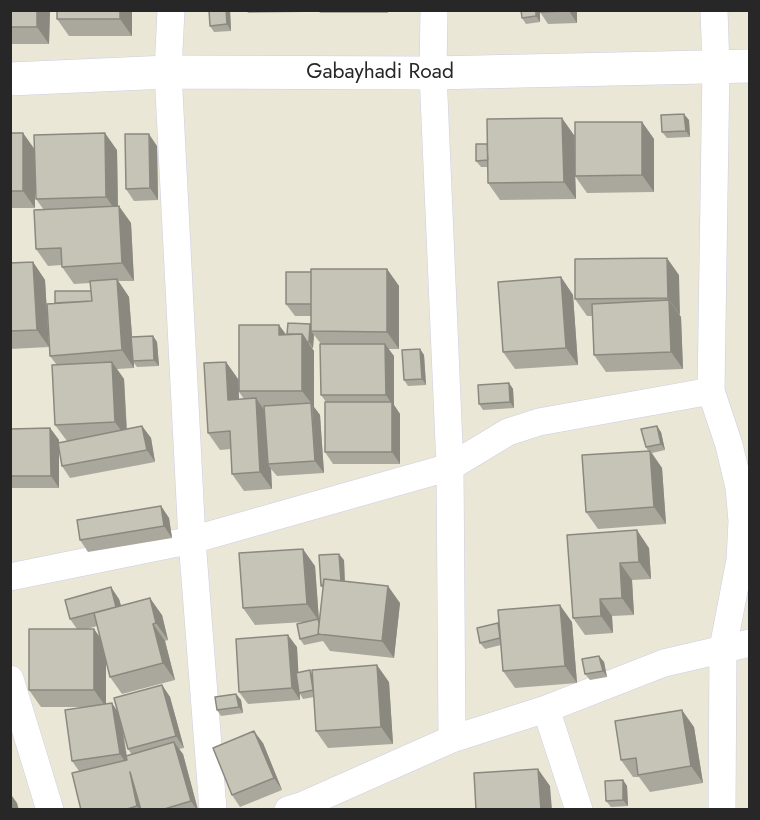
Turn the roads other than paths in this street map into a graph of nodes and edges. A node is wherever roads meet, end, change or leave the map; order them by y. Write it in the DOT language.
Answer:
graph roads {
  1 [pos="171,10"];
  2 [pos="434,10"];
  3 [pos="714,10"];
  4 [pos="750,66"];
  5 [pos="716,67"];
  6 [pos="168,72"];
  7 [pos="433,73"];
  8 [pos="10,79"];
  9 [pos="711,391"];
  10 [pos="450,467"];
  11 [pos="192,540"];
  12 [pos="10,577"];
  13 [pos="750,643"];
  14 [pos="723,648"];
  15 [pos="10,680"];
  16 [pos="546,709"];
  17 [pos="452,739"];
  18 [pos="297,808"];
  19 [pos="50,810"];
  20 [pos="213,810"];
  21 [pos="579,810"];
  22 [pos="722,810"];
  1 -- 6 [label="street"];
  2 -- 7 [label="street"];
  3 -- 5 [label="street"];
  4 -- 5 [label="street, Gabayhadi Road"];
  5 -- 7 [label="street, Gabayhadi Road"];
  5 -- 9 [label="street"];
  6 -- 7 [label="street, Gabayhadi Road"];
  6 -- 8 [label="street, Gabayhadi Road"];
  6 -- 11 [label="street"];
  7 -- 10 [label="street"];
  9 -- 10 [label="street"];
  9 -- 14 [label="street"];
  10 -- 11 [label="street"];
  10 -- 17 [label="street"];
  11 -- 12 [label="street"];
  11 -- 20 [label="street"];
  13 -- 14 [label="street"];
  14 -- 16 [label="street"];
  14 -- 22 [label="street"];
  15 -- 19 [label="street"];
  16 -- 17 [label="street"];
  16 -- 21 [label="street"];
  17 -- 18 [label="street"];
}
